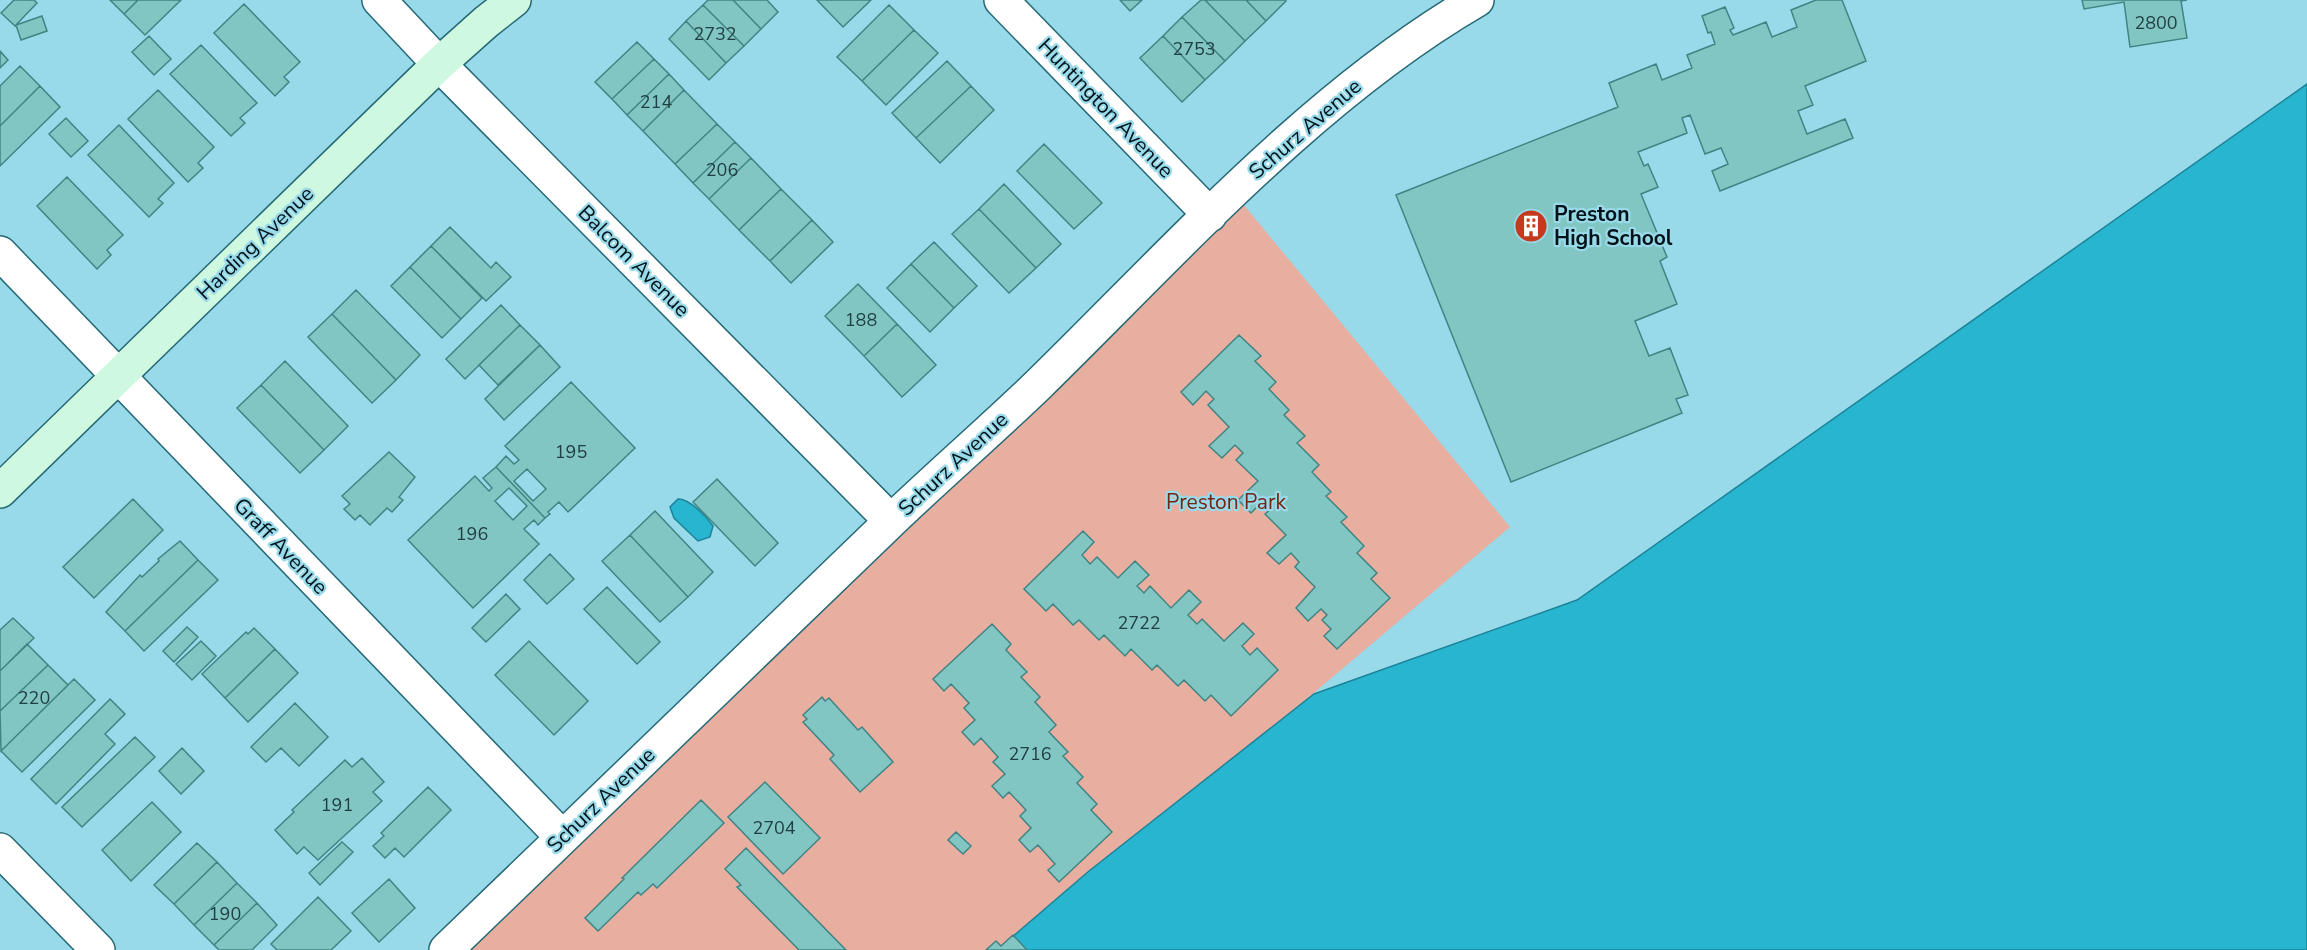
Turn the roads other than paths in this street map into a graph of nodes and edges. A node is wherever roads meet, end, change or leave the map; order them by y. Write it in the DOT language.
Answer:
graph roads {
  1 [pos="379,0"];
  2 [pos="514,0"];
  3 [pos="1001,0"];
  4 [pos="1477,0"];
  5 [pos="439,64"];
  6 [pos="1210,215"];
  7 [pos="0,253"];
  8 [pos="118,376"];
  9 [pos="0,490"];
  10 [pos="891,521"];
  11 [pos="562,837"];
  12 [pos="0,850"];
  13 [pos="98,950"];
  14 [pos="446,950"];
  1 -- 5 [label="street, Balcom Avenue"];
  2 -- 5 [label="street, Harding Avenue"];
  3 -- 6 [label="street, Huntington Avenue"];
  4 -- 6 [label="street, Schurz Avenue"];
  5 -- 8 [label="street, Harding Avenue"];
  5 -- 10 [label="street, Balcom Avenue"];
  6 -- 10 [label="street, Schurz Avenue"];
  7 -- 8 [label="street, Graff Avenue"];
  8 -- 9 [label="street, Harding Avenue"];
  8 -- 11 [label="street, Graff Avenue"];
  10 -- 11 [label="street, Schurz Avenue"];
  11 -- 14 [label="street, Schurz Avenue"];
  12 -- 13 [label="street"];
}
